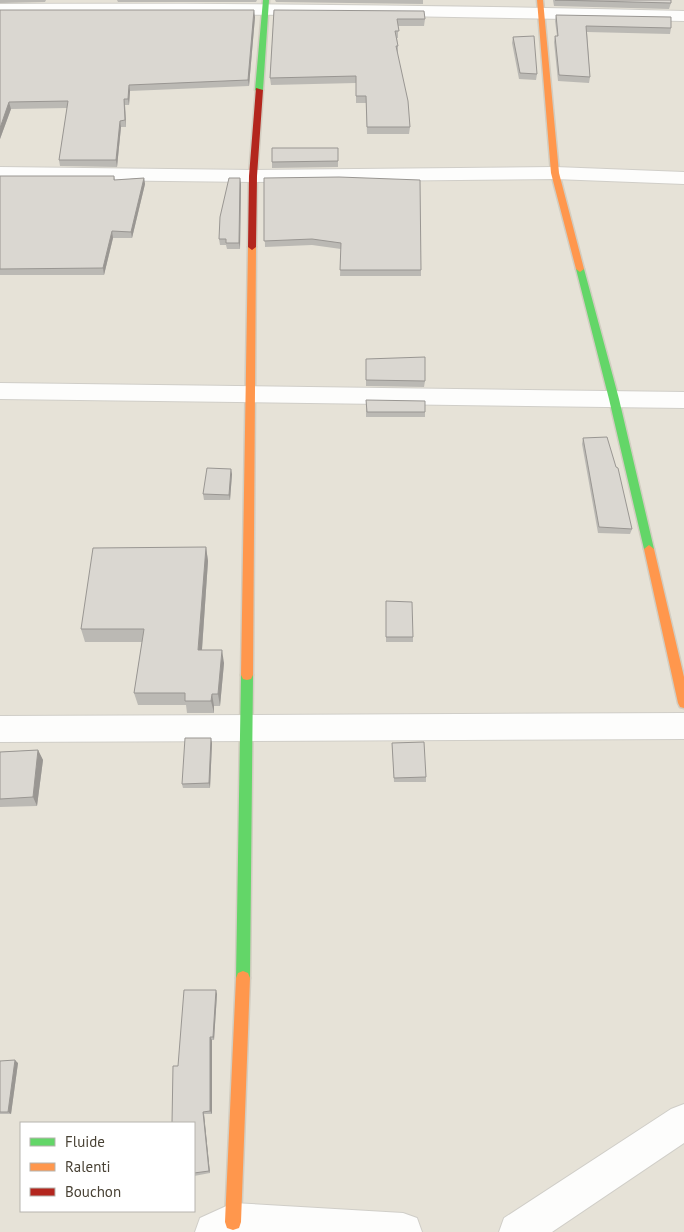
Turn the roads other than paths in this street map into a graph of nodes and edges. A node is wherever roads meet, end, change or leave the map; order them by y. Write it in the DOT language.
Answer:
graph roads {
  1 [pos="265,4"];
  2 [pos="541,6"];
  3 [pos="0,9"];
  4 [pos="684,16"];
  5 [pos="0,173"];
  6 [pos="555,174"];
  7 [pos="253,176"];
  8 [pos="684,178"];
  9 [pos="0,391"];
  10 [pos="251,393"];
  11 [pos="614,399"];
  12 [pos="684,400"];
  13 [pos="684,703"];
  14 [pos="684,726"];
  15 [pos="245,728"];
  16 [pos="0,730"];
  17 [pos="684,1122"];
  18 [pos="224,1227"];
  19 [pos="403,1232"];
  20 [pos="518,1232"];
  1 -- 2 [label="street"];
  1 -- 3 [label="street"];
  1 -- 7 [label="street"];
  2 -- 4 [label="street"];
  2 -- 6 [label="street"];
  5 -- 7 [label="street"];
  6 -- 7 [label="street"];
  6 -- 8 [label="street"];
  6 -- 11 [label="street"];
  7 -- 10 [label="street"];
  9 -- 10 [label="street"];
  10 -- 11 [label="street"];
  10 -- 15 [label="street"];
  11 -- 12 [label="street"];
  11 -- 13 [label="street"];
  14 -- 15 [label="street"];
  15 -- 16 [label="street"];
  15 -- 18 [label="street"];
  17 -- 20 [label="street"];
  18 -- 19 [label="street"];
}
